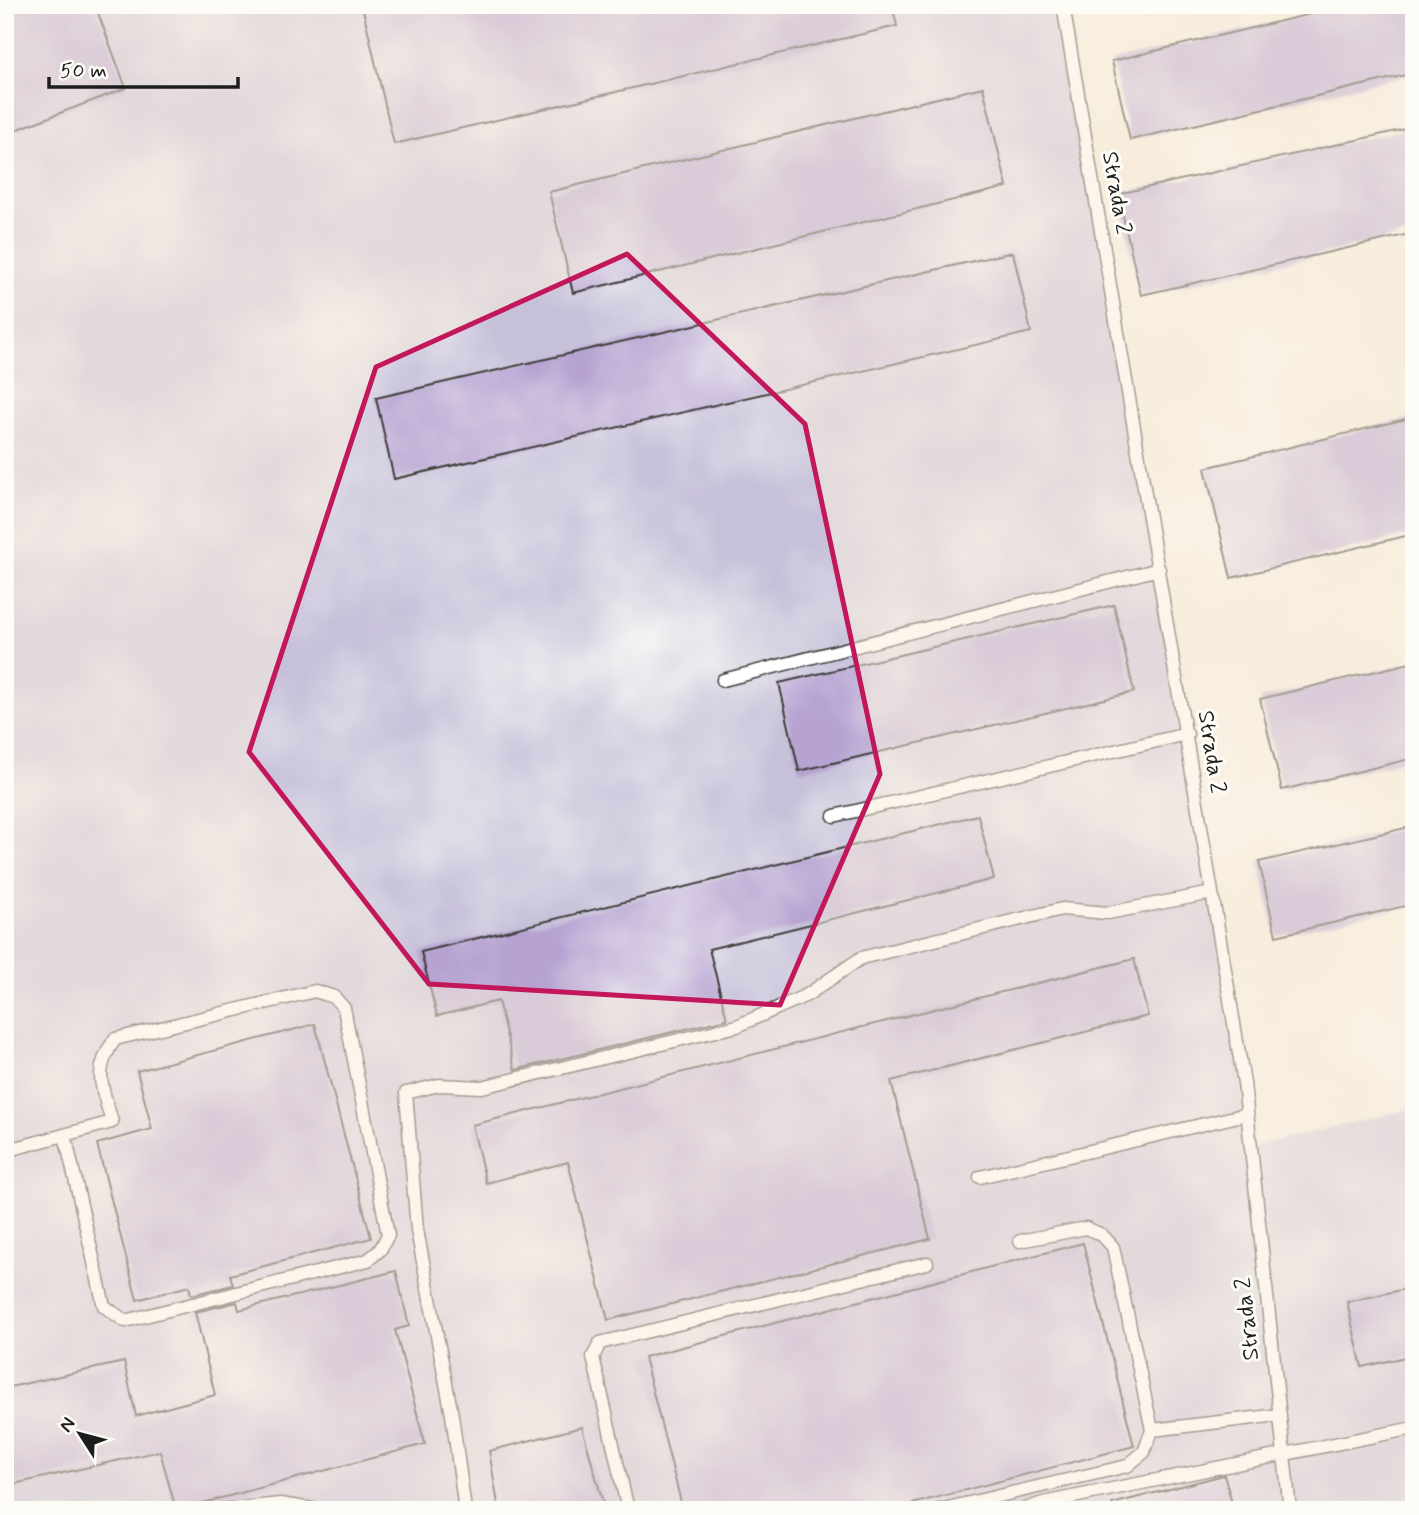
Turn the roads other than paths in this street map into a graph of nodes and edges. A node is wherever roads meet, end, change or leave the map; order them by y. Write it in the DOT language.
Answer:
graph roads {
  1 [pos="1063,5"];
  2 [pos="1159,569"];
  3 [pos="723,680"];
  4 [pos="1187,734"];
  5 [pos="834,816"];
  6 [pos="1212,893"];
  7 [pos="1247,1114"];
  8 [pos="65,1135"];
  9 [pos="5,1151"];
  10 [pos="980,1177"];
  11 [pos="1020,1241"];
  12 [pos="928,1263"];
  13 [pos="1280,1415"];
  14 [pos="1414,1428"];
  15 [pos="1152,1430"];
  16 [pos="1284,1453"];
  17 [pos="221,1510"];
  18 [pos="319,1510"];
  19 [pos="464,1510"];
  20 [pos="628,1510"];
  21 [pos="939,1510"];
  22 [pos="1023,1510"];
  23 [pos="1290,1510"];
  1 -- 2 [label="lane, Strada 2"];
  2 -- 3 [label="lane"];
  2 -- 4 [label="lane, Strada 2"];
  4 -- 5 [label="lane"];
  4 -- 6 [label="lane, Strada 2"];
  6 -- 7 [label="lane, Strada 2"];
  6 -- 19 [label="lane"];
  7 -- 10 [label="lane"];
  7 -- 13 [label="lane, Strada 2"];
  8 -- 8 [label="lane"];
  8 -- 9 [label="lane"];
  11 -- 15 [label="lane"];
  12 -- 20 [label="lane"];
  13 -- 15 [label="lane"];
  13 -- 16 [label="lane, Strada 2"];
  14 -- 16 [label="lane"];
  15 -- 21 [label="lane"];
  16 -- 22 [label="lane"];
  16 -- 23 [label="lane, Strada 2"];
  17 -- 18 [label="lane"];
}
